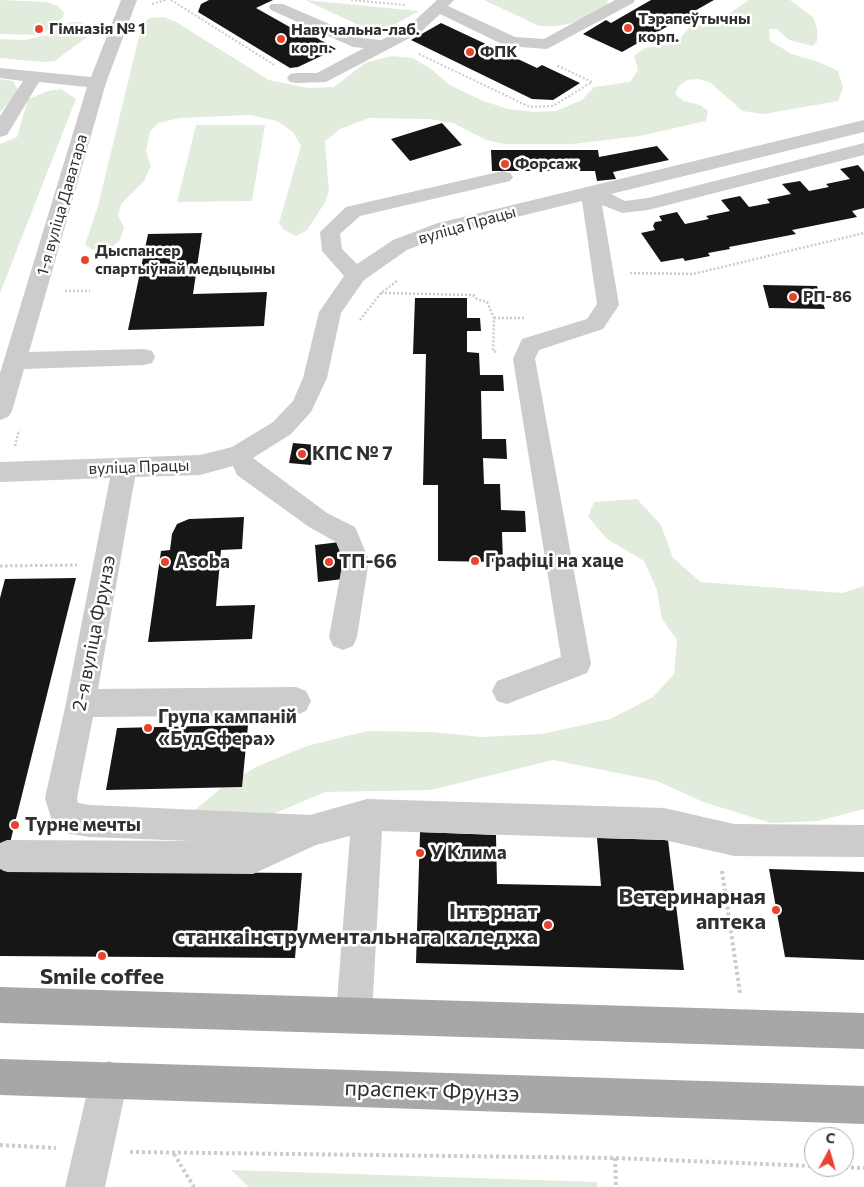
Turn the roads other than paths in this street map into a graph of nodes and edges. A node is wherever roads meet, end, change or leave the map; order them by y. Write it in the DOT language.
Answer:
graph roads {
  1 [pos="129,0"];
  2 [pos="627,0"];
  3 [pos="443,4"];
  4 [pos="277,7"];
  5 [pos="383,44"];
  6 [pos="0,73"];
  7 [pos="33,78"];
  8 [pos="296,78"];
  9 [pos="97,83"];
  10 [pos="864,126"];
  11 [pos="0,131"];
  12 [pos="864,149"];
  13 [pos="503,177"];
  14 [pos="591,192"];
  15 [pos="356,275"];
  16 [pos="144,357"];
  17 [pos="16,360"];
  18 [pos="0,411"];
  19 [pos="239,455"];
  20 [pos="124,468"];
  21 [pos="0,472"];
  22 [pos="343,637"];
  23 [pos="506,691"];
  24 [pos="296,701"];
  25 [pos="82,703"];
  26 [pos="367,815"];
  27 [pos="312,830"];
  28 [pos="864,841"];
  29 [pos="7,856"];
  30 [pos="0,1005"];
  31 [pos="354,1014"];
  32 [pos="864,1031"];
  33 [pos="0,1077"];
  34 [pos="110,1080"];
  35 [pos="864,1105"];
  36 [pos="85,1187"];
  1 -- 9 [label="street, 1-я вуліца Даватара"];
  2 -- 3 [label="street"];
  3 -- 5 [label="street"];
  4 -- 5 [label="street"];
  5 -- 8 [label="street"];
  6 -- 7 [label="street"];
  7 -- 9 [label="street"];
  7 -- 11 [label="street"];
  9 -- 17 [label="street, 1-я вуліца Даватара"];
  10 -- 14 [label="street, вуліца Працы"];
  12 -- 14 [label="street"];
  13 -- 15 [label="street"];
  14 -- 15 [label="street, вуліца Працы"];
  14 -- 23 [label="street"];
  15 -- 19 [label="street, вуліца Працы"];
  16 -- 17 [label="street"];
  17 -- 18 [label="street, 1-я вуліца Даватара"];
  19 -- 20 [label="street, вуліца Працы"];
  19 -- 22 [label="street"];
  20 -- 21 [label="street, вуліца Працы"];
  20 -- 25 [label="street, 2-я вуліца Фрунзэ"];
  24 -- 25 [label="street"];
  25 -- 27 [label="street, 2-я вуліца Фрунзэ"];
  26 -- 27 [label="street"];
  26 -- 28 [label="street"];
  26 -- 31 [label="street"];
  27 -- 29 [label="street"];
  30 -- 31 [label="main road"];
  31 -- 32 [label="main road"];
  33 -- 34 [label="main road, праспект Фрунзэ"];
  34 -- 35 [label="main road, праспект Фрунзэ"];
  34 -- 36 [label="street"];
}
